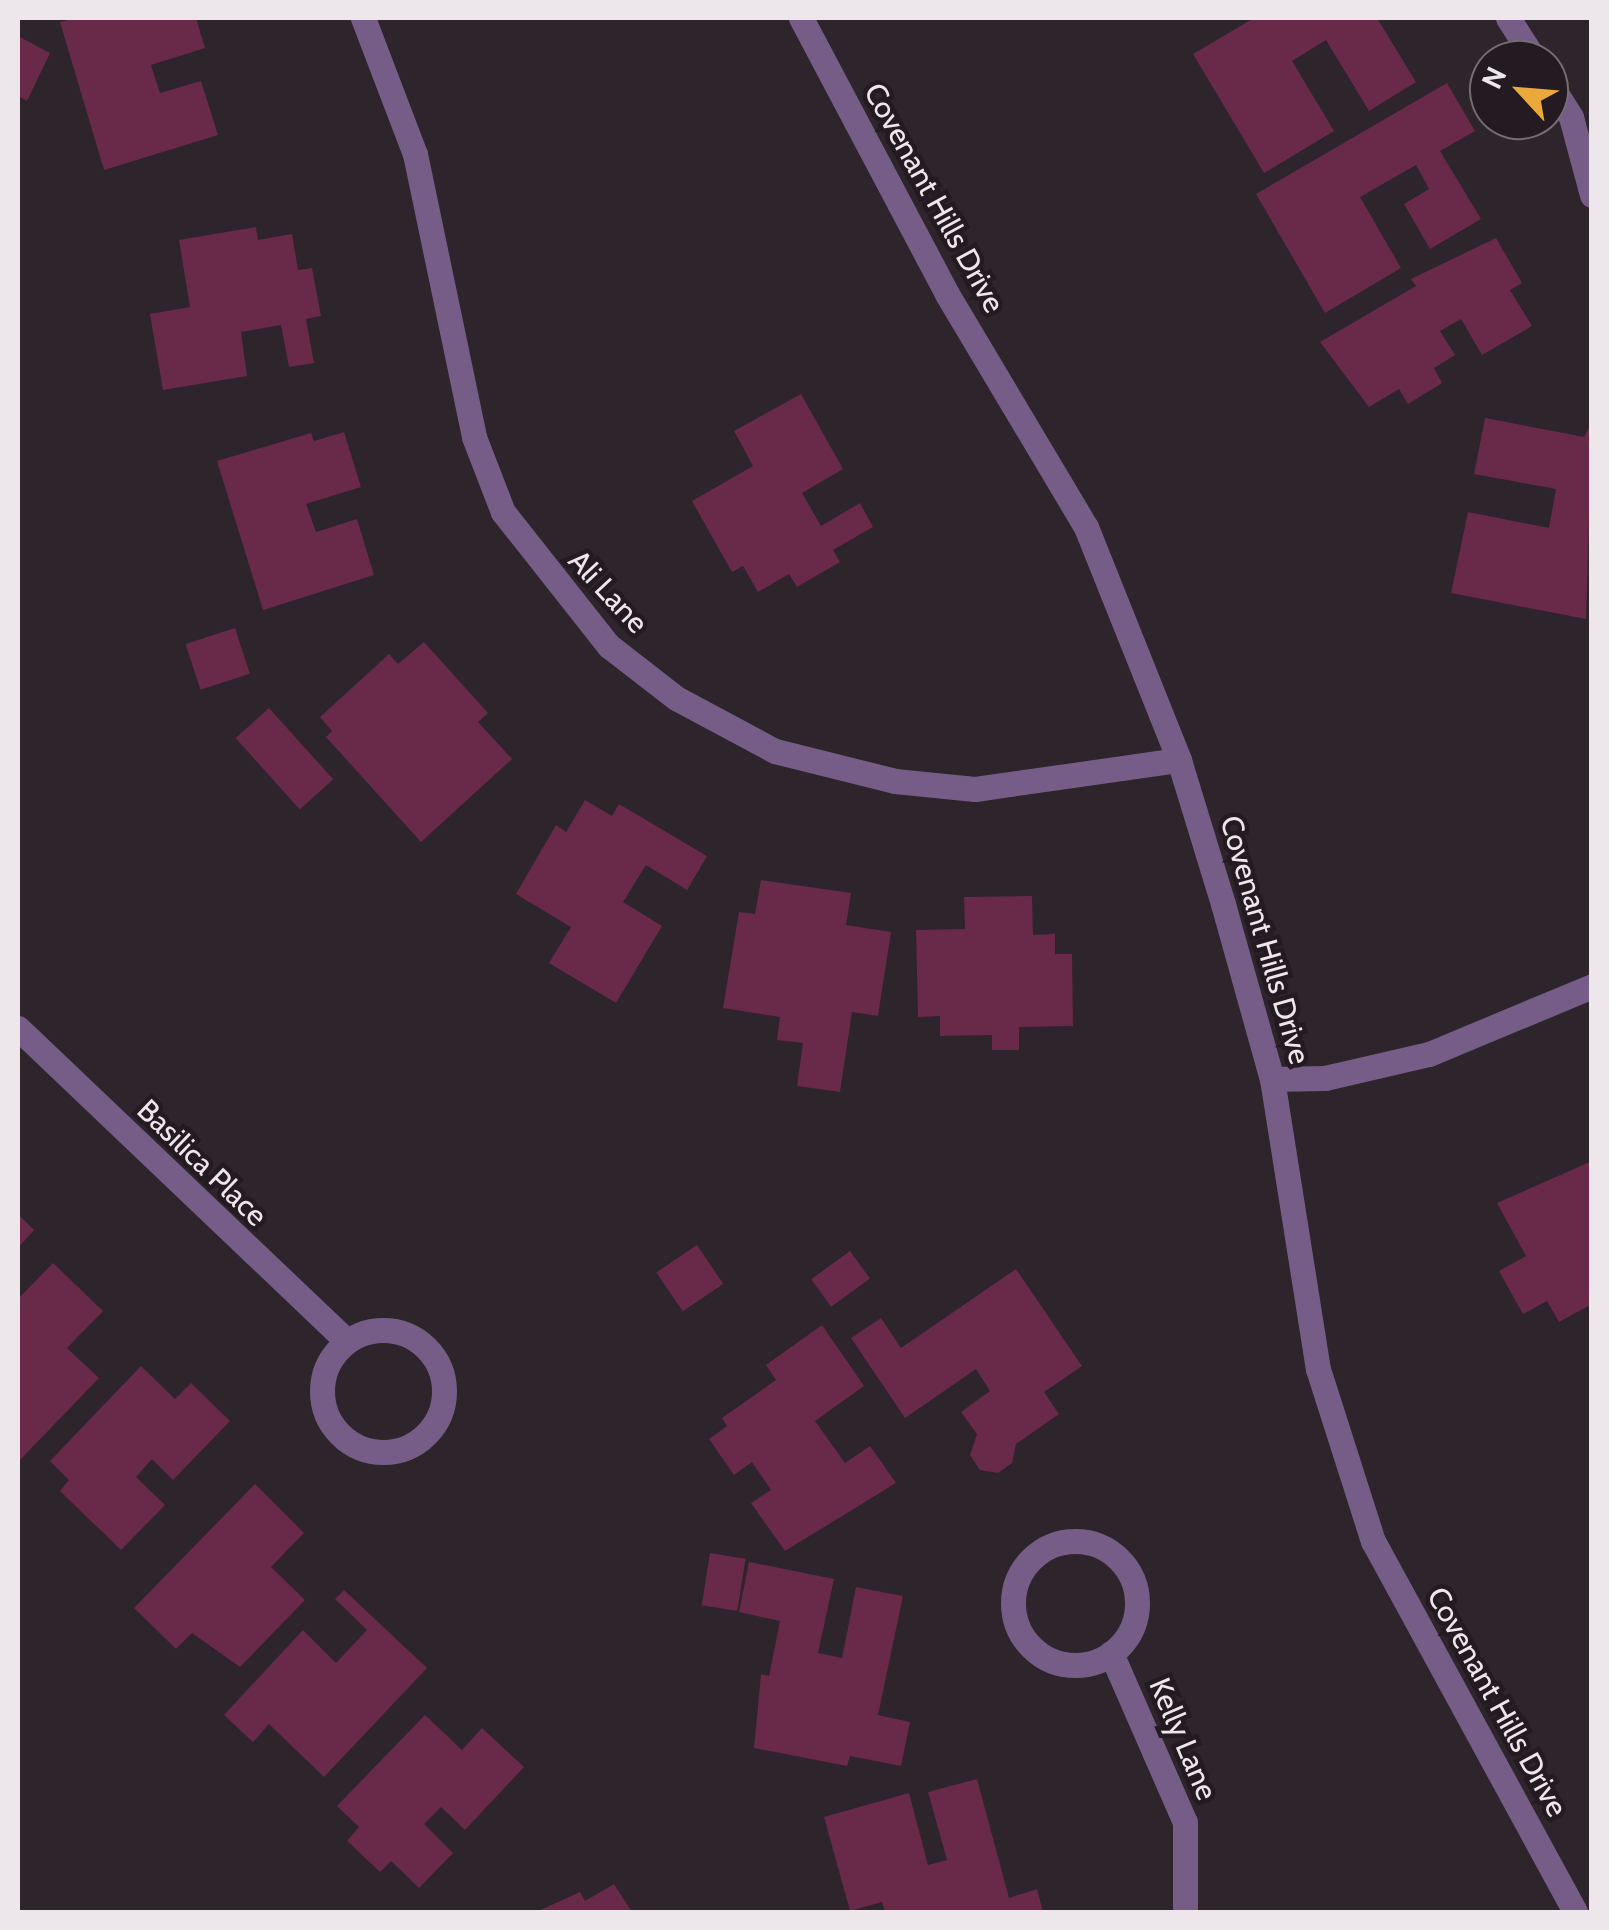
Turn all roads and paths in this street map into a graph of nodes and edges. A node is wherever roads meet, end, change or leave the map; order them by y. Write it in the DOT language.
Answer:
graph roads {
  1 [pos="363,18"];
  2 [pos="801,18"];
  3 [pos="1508,18"];
  4 [pos="1522,40"];
  5 [pos="1581,119"];
  6 [pos="1592,195"];
  7 [pos="1179,760"];
  8 [pos="1592,986"];
  9 [pos="18,1028"];
  10 [pos="1272,1079"];
  11 [pos="346,1340"];
  12 [pos="1111,1653"];
  13 [pos="1186,1912"];
  14 [pos="1575,1912"];
  1 -- 7 [label="street, Ali Lane"];
  2 -- 7 [label="street, Covenant Hills Drive"];
  3 -- 4 [label="street"];
  5 -- 6 [label="street"];
  7 -- 10 [label="street, Covenant Hills Drive"];
  8 -- 10 [label="street"];
  9 -- 11 [label="street, Basilica Place"];
  10 -- 14 [label="street, Covenant Hills Drive"];
  11 -- 11 [label="street"];
  12 -- 12 [label="street"];
  12 -- 13 [label="street, Kelly Lane"];
}
